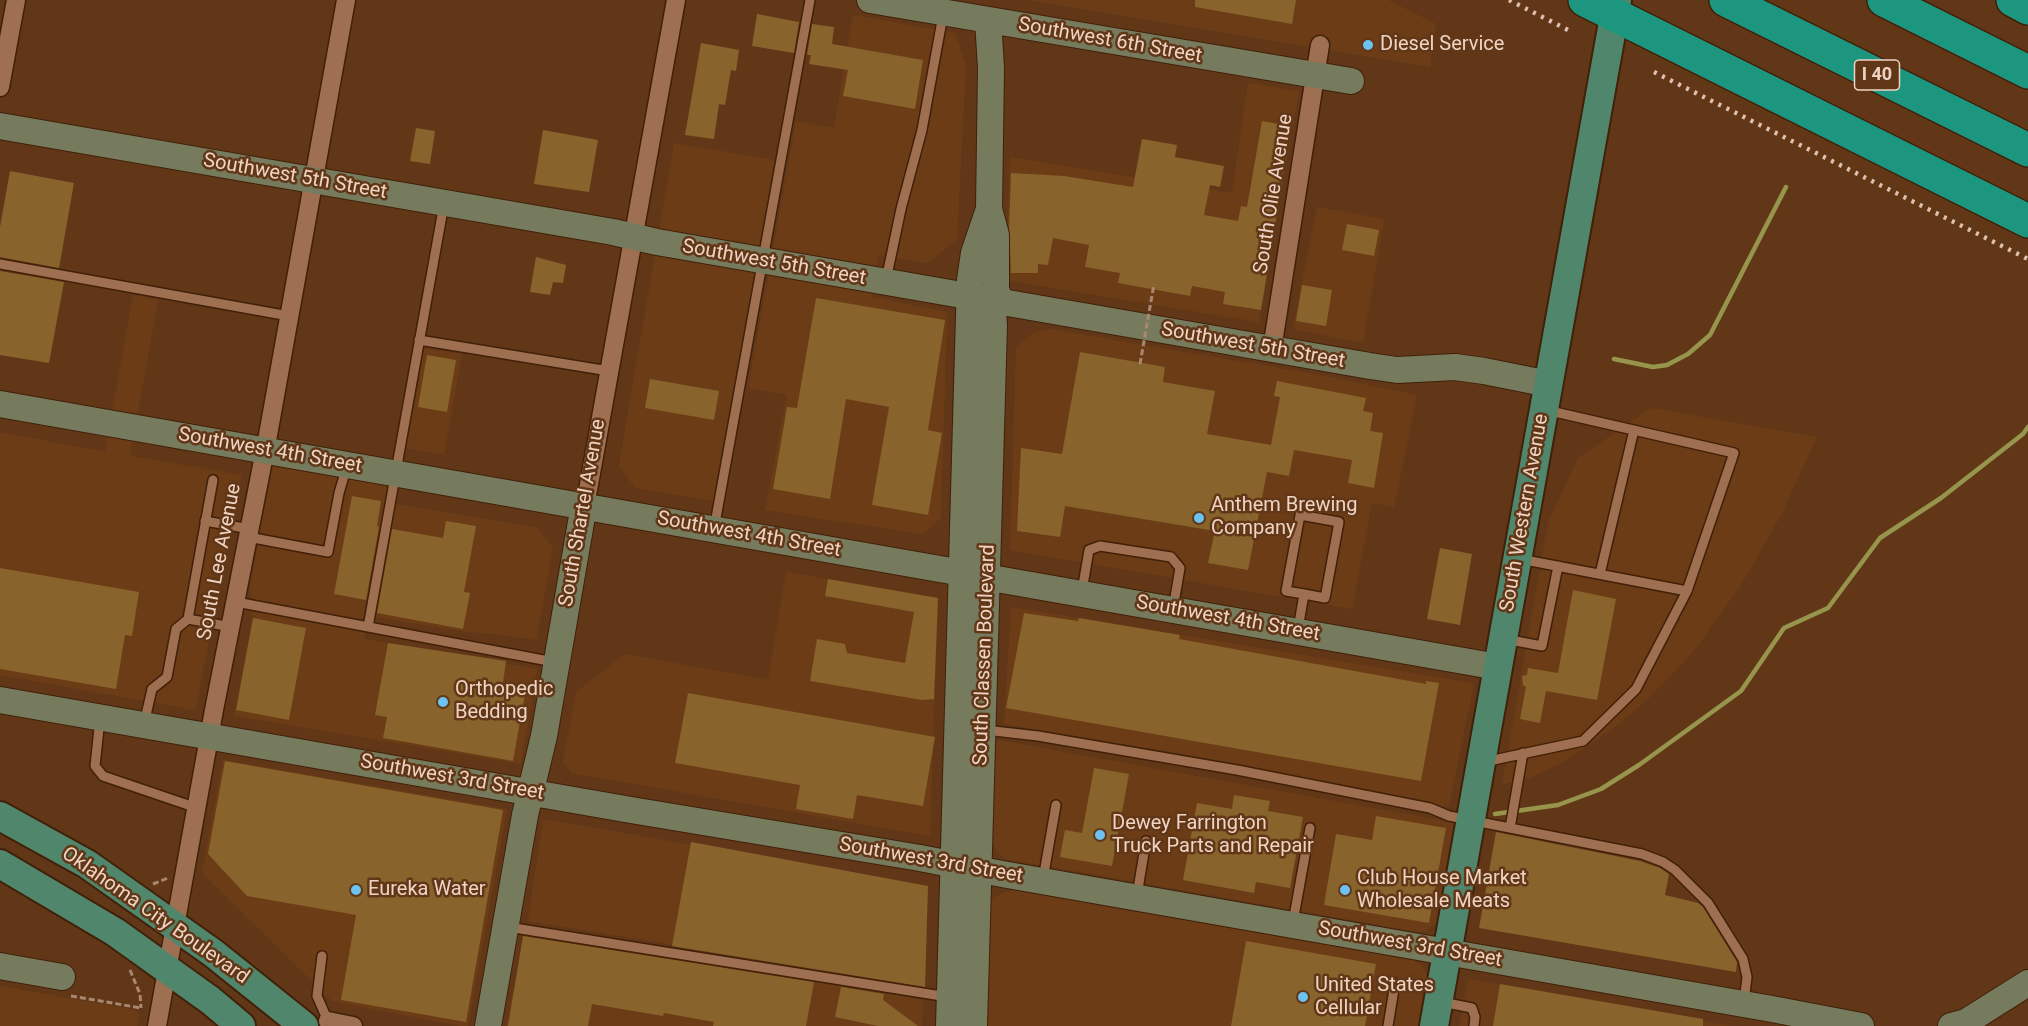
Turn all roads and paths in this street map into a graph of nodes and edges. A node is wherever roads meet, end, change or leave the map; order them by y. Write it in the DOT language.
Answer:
graph roads {
  1 [pos="16,0"];
  2 [pos="346,0"];
  3 [pos="676,0"];
  4 [pos="810,0"];
  5 [pos="870,0"];
  6 [pos="1726,0"];
  7 [pos="1884,0"];
  8 [pos="2013,0"];
  9 [pos="1608,5"];
  10 [pos="2028,8"];
  11 [pos="943,12"];
  12 [pos="988,20"];
  13 [pos="1320,45"];
  14 [pos="2028,72"];
  15 [pos="1316,76"];
  16 [pos="1351,81"];
  17 [pos="0,87"];
  18 [pos="0,126"];
  19 [pos="2028,150"];
  20 [pos="313,180"];
  21 [pos="444,202"];
  22 [pos="989,209"];
  23 [pos="2028,221"];
  24 [pos="633,237"];
  25 [pos="764,261"];
  26 [pos="0,264"];
  27 [pos="885,282"];
  28 [pos="1154,284"];
  29 [pos="970,297"];
  30 [pos="1005,303"];
  31 [pos="289,316"];
  32 [pos="420,340"];
  33 [pos="1272,349"];
  34 [pos="1140,364"];
  35 [pos="609,371"];
  36 [pos="1546,397"];
  37 [pos="0,404"];
  38 [pos="1634,430"];
  39 [pos="265,450"];
  40 [pos="348,465"];
  41 [pos="396,474"];
  42 [pos="213,480"];
  43 [pos="584,505"];
  44 [pos="205,521"];
  45 [pos="714,529"];
  46 [pos="249,533"];
  47 [pos="1517,559"];
  48 [pos="1558,566"];
  49 [pos="962,572"];
  50 [pos="1600,574"];
  51 [pos="987,577"];
  52 [pos="1687,591"];
  53 [pos="1082,593"];
  54 [pos="1304,594"];
  55 [pos="236,602"];
  56 [pos="1173,609"];
  57 [pos="188,619"];
  58 [pos="231,627"];
  59 [pos="368,627"];
  60 [pos="1297,631"];
  61 [pos="1503,638"];
  62 [pos="556,663"];
  63 [pos="1498,667"];
  64 [pos="0,700"];
  65 [pos="100,717"];
  66 [pos="144,724"];
  67 [pos="983,730"];
  68 [pos="210,735"];
  69 [pos="1523,753"];
  70 [pos="1481,763"];
  71 [pos="532,792"];
  72 [pos="1056,805"];
  73 [pos="197,808"];
  74 [pos="0,816"];
  75 [pos="1471,820"];
  76 [pos="1310,828"];
  77 [pos="1510,828"];
  78 [pos="1146,841"];
  79 [pos="0,864"];
  80 [pos="954,865"];
  81 [pos="980,870"];
  82 [pos="1042,881"];
  83 [pos="1136,897"];
  84 [pos="1293,925"];
  85 [pos="505,926"];
  86 [pos="175,927"];
  87 [pos="1448,952"];
  88 [pos="322,956"];
  89 [pos="0,966"];
  90 [pos="129,968"];
  91 [pos="167,969"];
  92 [pos="1395,983"];
  93 [pos="2028,983"];
  94 [pos="66,986"];
  95 [pos="950,997"];
  96 [pos="1744,1004"];
  97 [pos="1437,1013"];
  98 [pos="1991,1016"];
  99 [pos="316,1024"];
  100 [pos="157,1026"];
  101 [pos="241,1026"];
  102 [pos="353,1026"];
  103 [pos="488,1026"];
  104 [pos="949,1026"];
  105 [pos="974,1026"];
  106 [pos="1388,1026"];
  107 [pos="1474,1026"];
  108 [pos="1861,1026"];
  109 [pos="1951,1026"];
  1 -- 17 [label="street"];
  2 -- 20 [label="street, South Lee Avenue"];
  3 -- 24 [label="street, South Shartel Avenue"];
  4 -- 25 [label="lane"];
  5 -- 11 [label="street, Southwest 6th Street"];
  6 -- 19 [label="highway, I 40"];
  7 -- 14 [label="highway"];
  8 -- 10 [label="highway"];
  9 -- 23 [label="highway"];
  9 -- 36 [label="main road, South Western Avenue"];
  11 -- 12 [label="street, Southwest 6th Street"];
  11 -- 27 [label="lane"];
  12 -- 15 [label="street, Southwest 6th Street"];
  12 -- 22 [label="street, South Classen Boulevard"];
  13 -- 15 [label="street, South Olie Avenue"];
  15 -- 16 [label="street, Southwest 6th Street"];
  15 -- 33 [label="street, South Olie Avenue"];
  18 -- 20 [label="street, Southwest 5th Street"];
  20 -- 21 [label="street, Southwest 5th Street"];
  20 -- 31 [label="street, South Lee Avenue"];
  21 -- 24 [label="street, Southwest 5th Street"];
  21 -- 32 [label="lane"];
  22 -- 29 [label="street, South Classen Boulevard"];
  22 -- 30 [label="street, South Classen Boulevard"];
  24 -- 25 [label="street, Southwest 5th Street"];
  24 -- 35 [label="street, South Shartel Avenue"];
  25 -- 27 [label="street, Southwest 5th Street"];
  25 -- 45 [label="lane"];
  26 -- 31 [label="lane"];
  27 -- 29 [label="street, Southwest 5th Street"];
  28 -- 34 [label="path, bridge"];
  29 -- 30 [label="street, Southwest 5th Street"];
  29 -- 49 [label="street, South Classen Boulevard"];
  29 -- 51 [label="street, South Classen Boulevard"];
  30 -- 33 [label="street, Southwest 5th Street"];
  31 -- 39 [label="street, South Lee Avenue"];
  32 -- 35 [label="lane"];
  32 -- 41 [label="lane"];
  33 -- 36 [label="street, Southwest 5th Street"];
  35 -- 43 [label="street, South Shartel Avenue"];
  36 -- 38 [label="lane"];
  36 -- 47 [label="main road, South Western Avenue"];
  37 -- 39 [label="street, Southwest 4th Street"];
  38 -- 50 [label="lane"];
  38 -- 52 [label="lane"];
  39 -- 40 [label="street, Southwest 4th Street"];
  39 -- 46 [label="street, South Lee Avenue"];
  40 -- 41 [label="street, Southwest 4th Street"];
  40 -- 46 [label="lane"];
  41 -- 43 [label="street, Southwest 4th Street"];
  41 -- 59 [label="lane"];
  42 -- 44 [label="lane"];
  43 -- 45 [label="street, Southwest 4th Street"];
  43 -- 62 [label="street, South Shartel Avenue"];
  44 -- 46 [label="lane"];
  44 -- 57 [label="lane"];
  45 -- 49 [label="street, Southwest 4th Street"];
  46 -- 55 [label="street, South Lee Avenue"];
  47 -- 48 [label="lane"];
  47 -- 61 [label="main road, South Western Avenue"];
  48 -- 50 [label="lane"];
  48 -- 61 [label="lane"];
  49 -- 51 [label="street, Southwest 4th Street"];
  49 -- 80 [label="street, South Classen Boulevard"];
  50 -- 52 [label="lane"];
  51 -- 53 [label="street, Southwest 4th Street"];
  51 -- 67 [label="street, South Classen Boulevard"];
  52 -- 69 [label="lane"];
  53 -- 56 [label="street, Southwest 4th Street"];
  53 -- 56 [label="lane"];
  54 -- 54 [label="lane"];
  54 -- 60 [label="lane"];
  55 -- 58 [label="street, South Lee Avenue"];
  55 -- 59 [label="lane"];
  56 -- 60 [label="street, Southwest 4th Street"];
  57 -- 58 [label="lane"];
  57 -- 66 [label="lane"];
  58 -- 68 [label="street, South Lee Avenue"];
  59 -- 62 [label="lane"];
  60 -- 63 [label="street, Southwest 4th Street"];
  61 -- 63 [label="main road, South Western Avenue"];
  62 -- 71 [label="street, South Shartel Avenue"];
  63 -- 70 [label="main road, South Western Avenue"];
  64 -- 65 [label="street, Southwest 3rd Street"];
  65 -- 66 [label="street, Southwest 3rd Street"];
  65 -- 73 [label="lane"];
  66 -- 68 [label="street, Southwest 3rd Street"];
  67 -- 75 [label="lane"];
  67 -- 81 [label="street, South Classen Boulevard"];
  68 -- 71 [label="street, Southwest 3rd Street"];
  68 -- 73 [label="street, South Lee Avenue"];
  69 -- 70 [label="lane"];
  69 -- 77 [label="lane"];
  70 -- 75 [label="main road, South Western Avenue"];
  71 -- 80 [label="street, Southwest 3rd Street"];
  71 -- 85 [label="street, South Shartel Avenue"];
  72 -- 82 [label="lane"];
  73 -- 86 [label="street, South Lee Avenue"];
  74 -- 86 [label="main road, Oklahoma City Boulevard"];
  75 -- 77 [label="lane"];
  75 -- 87 [label="main road, South Western Avenue"];
  76 -- 84 [label="lane"];
  77 -- 96 [label="lane"];
  78 -- 83 [label="lane"];
  79 -- 91 [label="main road, Oklahoma City Boulevard"];
  80 -- 81 [label="street, Southwest 3rd Street"];
  80 -- 95 [label="street, South Classen Boulevard"];
  81 -- 82 [label="street, Southwest 3rd Street"];
  81 -- 105 [label="street, South Classen Boulevard"];
  82 -- 83 [label="street, Southwest 3rd Street"];
  83 -- 84 [label="street, Southwest 3rd Street"];
  84 -- 87 [label="street, Southwest 3rd Street"];
  85 -- 95 [label="lane"];
  85 -- 103 [label="street, South Shartel Avenue"];
  86 -- 91 [label="street, South Lee Avenue"];
  86 -- 99 [label="main road, Oklahoma City Boulevard"];
  87 -- 96 [label="street, Southwest 3rd Street"];
  87 -- 97 [label="main road, South Western Avenue"];
  88 -- 99 [label="lane"];
  89 -- 94 [label="street"];
  90 -- 94 [label="path"];
  91 -- 100 [label="street, South Lee Avenue"];
  91 -- 101 [label="main road, Oklahoma City Boulevard"];
  92 -- 106 [label="lane"];
  93 -- 98 [label="street"];
  95 -- 104 [label="street, South Classen Boulevard"];
  96 -- 108 [label="street, Southwest 3rd Street"];
  97 -- 107 [label="lane"];
  98 -- 109 [label="street"];
  99 -- 102 [label="street"];
}
